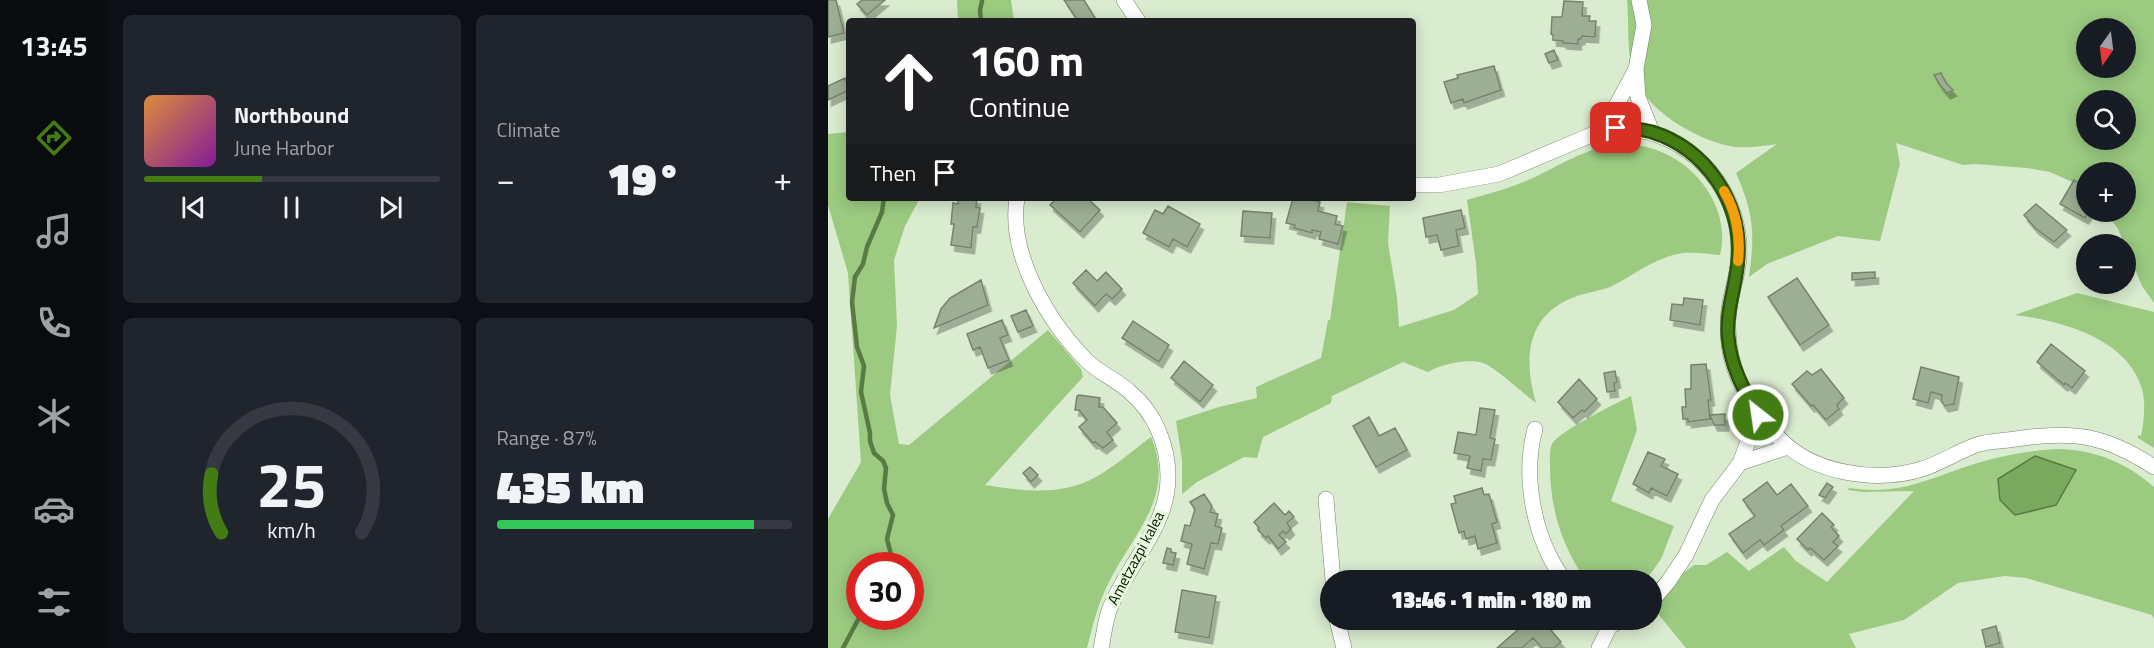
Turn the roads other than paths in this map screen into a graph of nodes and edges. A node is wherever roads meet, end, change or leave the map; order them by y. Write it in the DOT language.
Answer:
graph roads {
  1 [pos="1124,0"];
  2 [pos="1640,0"];
  3 [pos="1136,18"];
  4 [pos="1636,69"];
  5 [pos="1603,129"];
  6 [pos="1652,132"];
  7 [pos="1416,185"];
  8 [pos="1017,201"];
  9 [pos="1758,415"];
  10 [pos="1535,429"];
  11 [pos="1788,447"];
  12 [pos="1740,463"];
  13 [pos="2154,467"];
  14 [pos="1326,499"];
  15 [pos="1332,570"];
  16 [pos="1558,570"];
  17 [pos="1662,589"];
  18 [pos="1340,630"];
  19 [pos="1608,630"];
  20 [pos="1101,648"];
  21 [pos="1344,648"];
  22 [pos="1599,648"];
  1 -- 3 [label="street"];
  2 -- 4 [label="street"];
  4 -- 5 [label="street"];
  4 -- 6 [label="street"];
  5 -- 6 [label="street"];
  5 -- 7 [label="street"];
  6 -- 9 [label="street"];
  8 -- 20 [label="street, Ametzazpi kalea"];
  9 -- 11 [label="street"];
  9 -- 12 [label="street"];
  10 -- 16 [label="street"];
  11 -- 12 [label="street"];
  11 -- 13 [label="street"];
  12 -- 17 [label="street"];
  14 -- 15 [label="street"];
  18 -- 21 [label="street"];
  19 -- 22 [label="street"];
}
